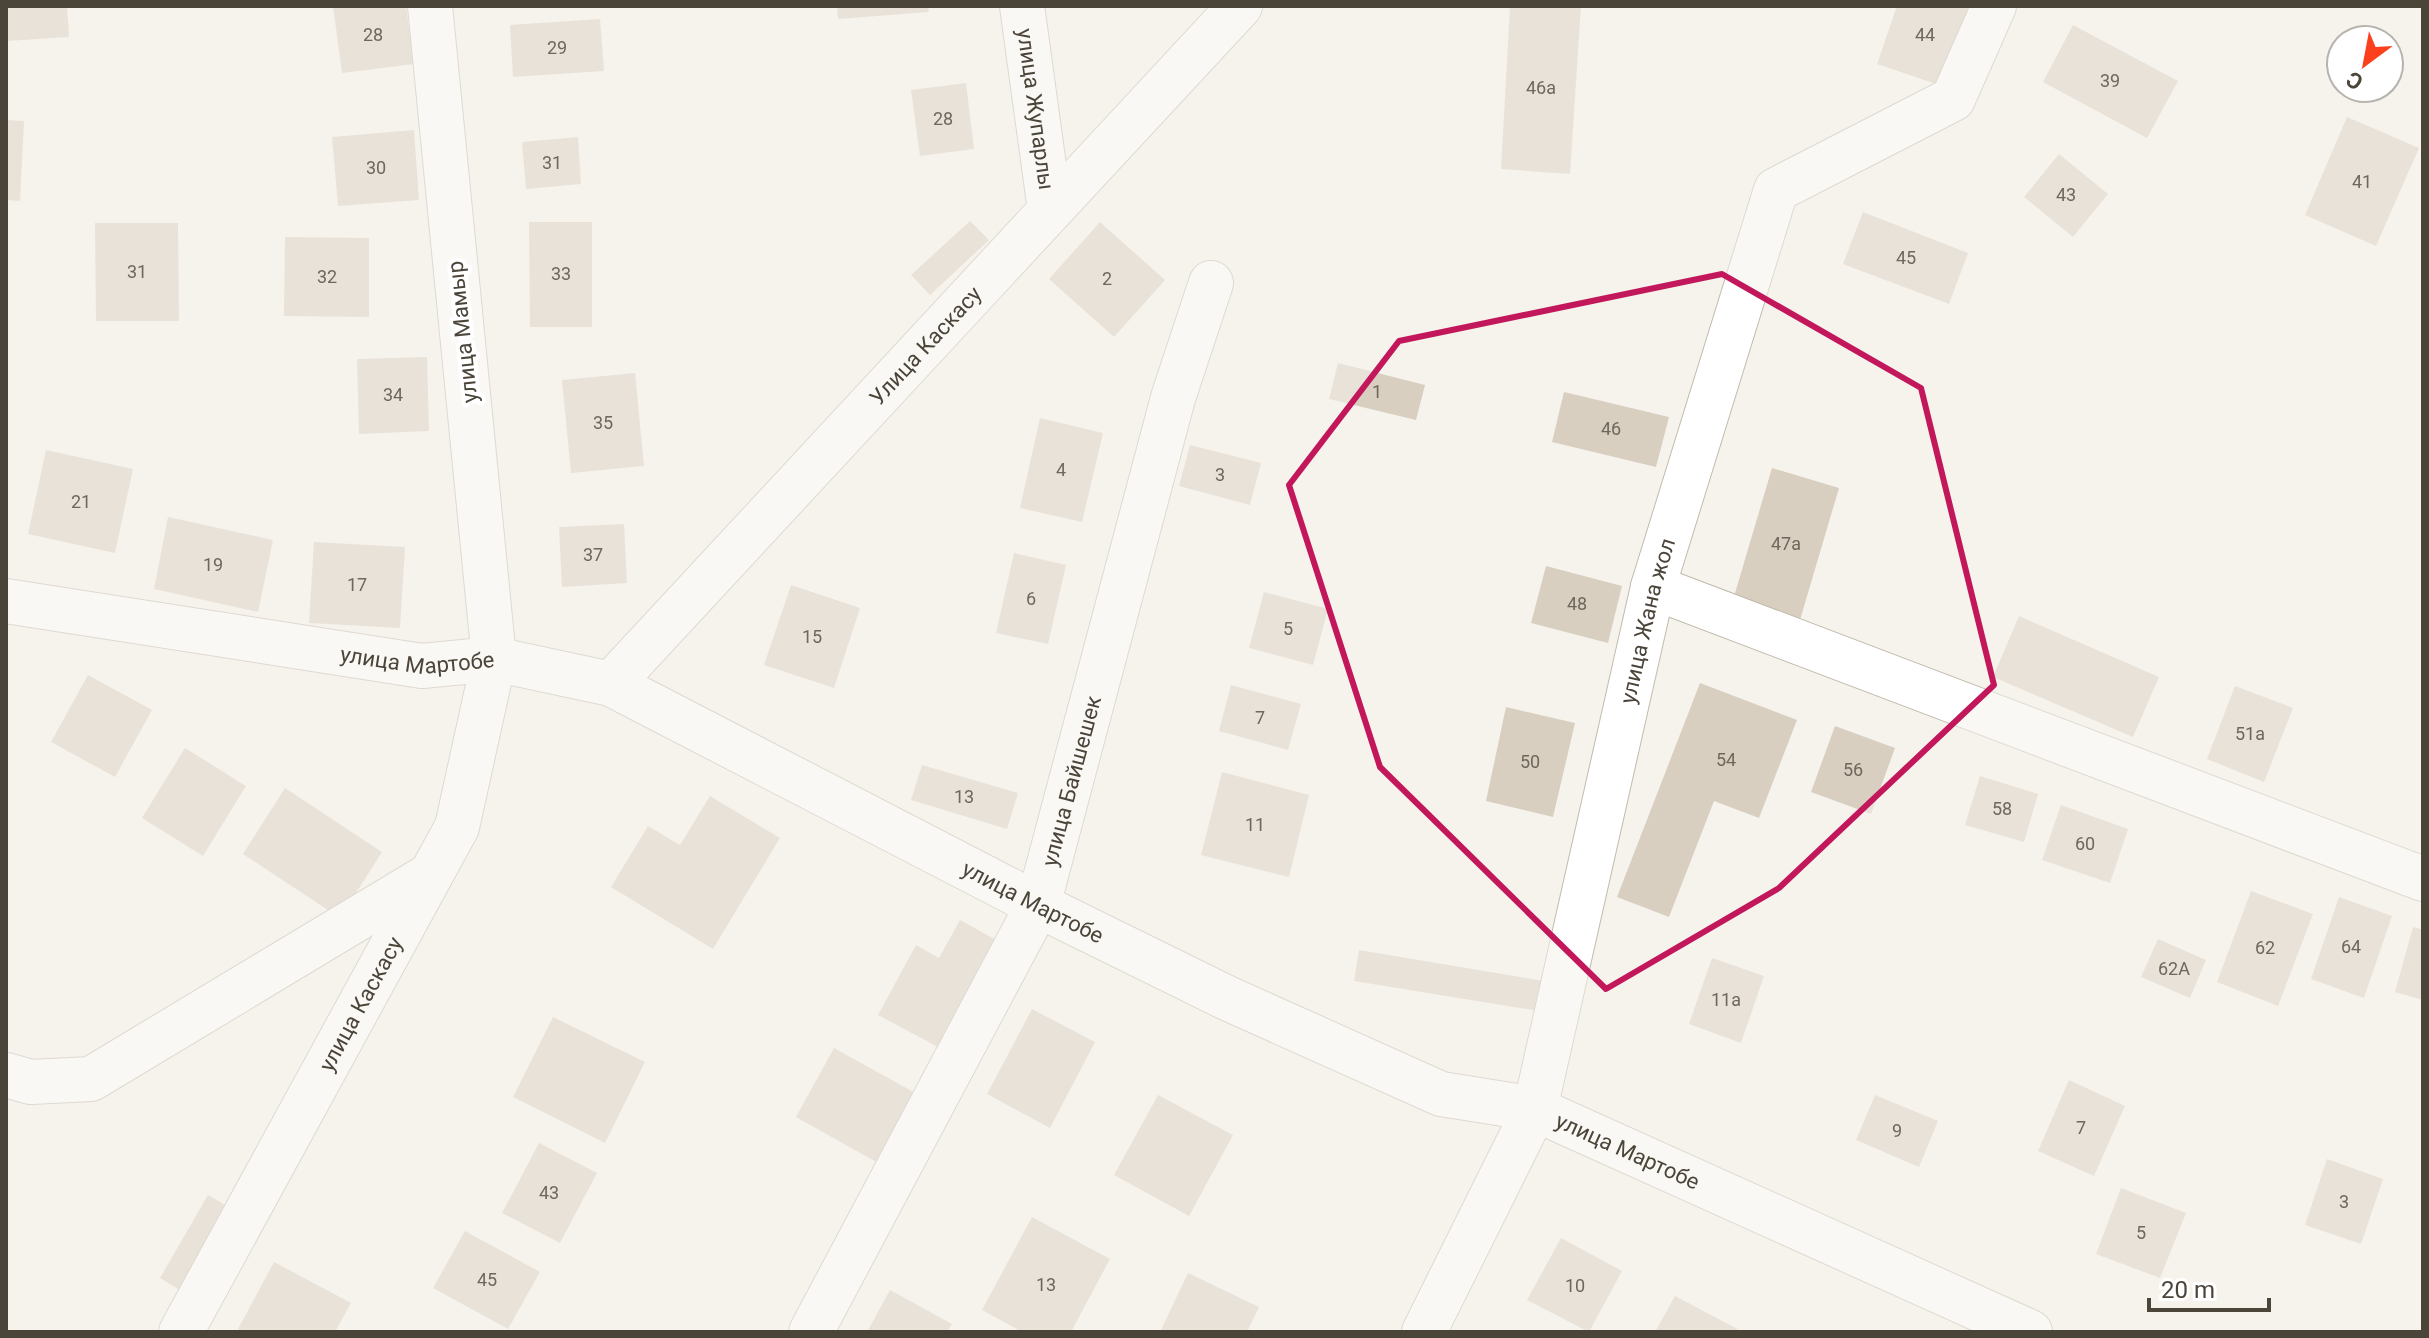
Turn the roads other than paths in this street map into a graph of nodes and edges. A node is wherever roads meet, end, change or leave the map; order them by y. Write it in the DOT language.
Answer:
graph roads {
  1 [pos="430,6"];
  2 [pos="1022,6"];
  3 [pos="1240,6"];
  4 [pos="1994,6"];
  5 [pos="1050,210"];
  6 [pos="1211,283"];
  7 [pos="1653,587"];
  8 [pos="6,601"];
  9 [pos="494,659"];
  10 [pos="611,684"];
  11 [pos="432,873"];
  12 [pos="2423,879"];
  13 [pos="1038,905"];
  14 [pos="6,1075"];
  15 [pos="1535,1109"];
  16 [pos="181,1332"];
  17 [pos="811,1332"];
  18 [pos="1424,1332"];
  19 [pos="2030,1332"];
  1 -- 9 [label="street, улица Мамыр"];
  2 -- 5 [label="street, улица Жупарлы"];
  3 -- 5 [label="street, Улица Каскасу"];
  4 -- 7 [label="street, улица Жана жол"];
  5 -- 10 [label="street, Улица Каскасу"];
  6 -- 13 [label="street, улица Байшешек"];
  7 -- 12 [label="street"];
  7 -- 15 [label="street, улица Жана жол"];
  8 -- 9 [label="street, улица Мартобе"];
  9 -- 10 [label="street, улица Мартобе"];
  9 -- 11 [label="street, улица Каскасу"];
  10 -- 13 [label="street, улица Мартобе"];
  11 -- 14 [label="street"];
  11 -- 16 [label="street, улица Каскасу"];
  13 -- 15 [label="street, улица Мартобе"];
  13 -- 17 [label="street, улица Байшешек"];
  15 -- 18 [label="street, улица Жана жол"];
  15 -- 19 [label="street, улица Мартобе"];
}
